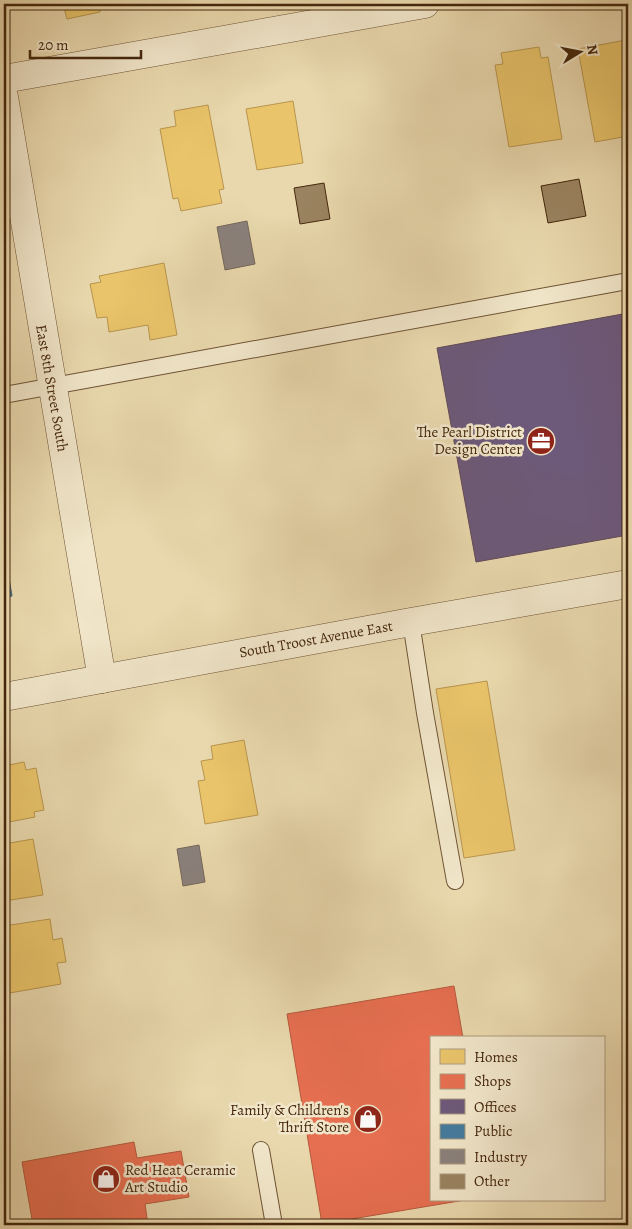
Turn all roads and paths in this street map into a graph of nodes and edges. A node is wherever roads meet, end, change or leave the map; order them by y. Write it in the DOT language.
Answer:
graph roads {
  1 [pos="425,4"];
  2 [pos="4,80"];
  3 [pos="4,97"];
  4 [pos="628,281"];
  5 [pos="52,386"];
  6 [pos="4,395"];
  7 [pos="628,584"];
  8 [pos="411,622"];
  9 [pos="102,679"];
  10 [pos="4,697"];
  11 [pos="455,881"];
  12 [pos="261,1150"];
  13 [pos="274,1225"];
  1 -- 2 [label="street"];
  3 -- 5 [label="street, East 8th Street South"];
  4 -- 5 [label="lane"];
  5 -- 6 [label="lane"];
  5 -- 9 [label="street, East 8th Street South"];
  7 -- 8 [label="street, South Troost Avenue East"];
  8 -- 9 [label="street, South Troost Avenue East"];
  8 -- 11 [label="lane"];
  9 -- 10 [label="street, South Troost Avenue East"];
  12 -- 13 [label="lane"];
}
